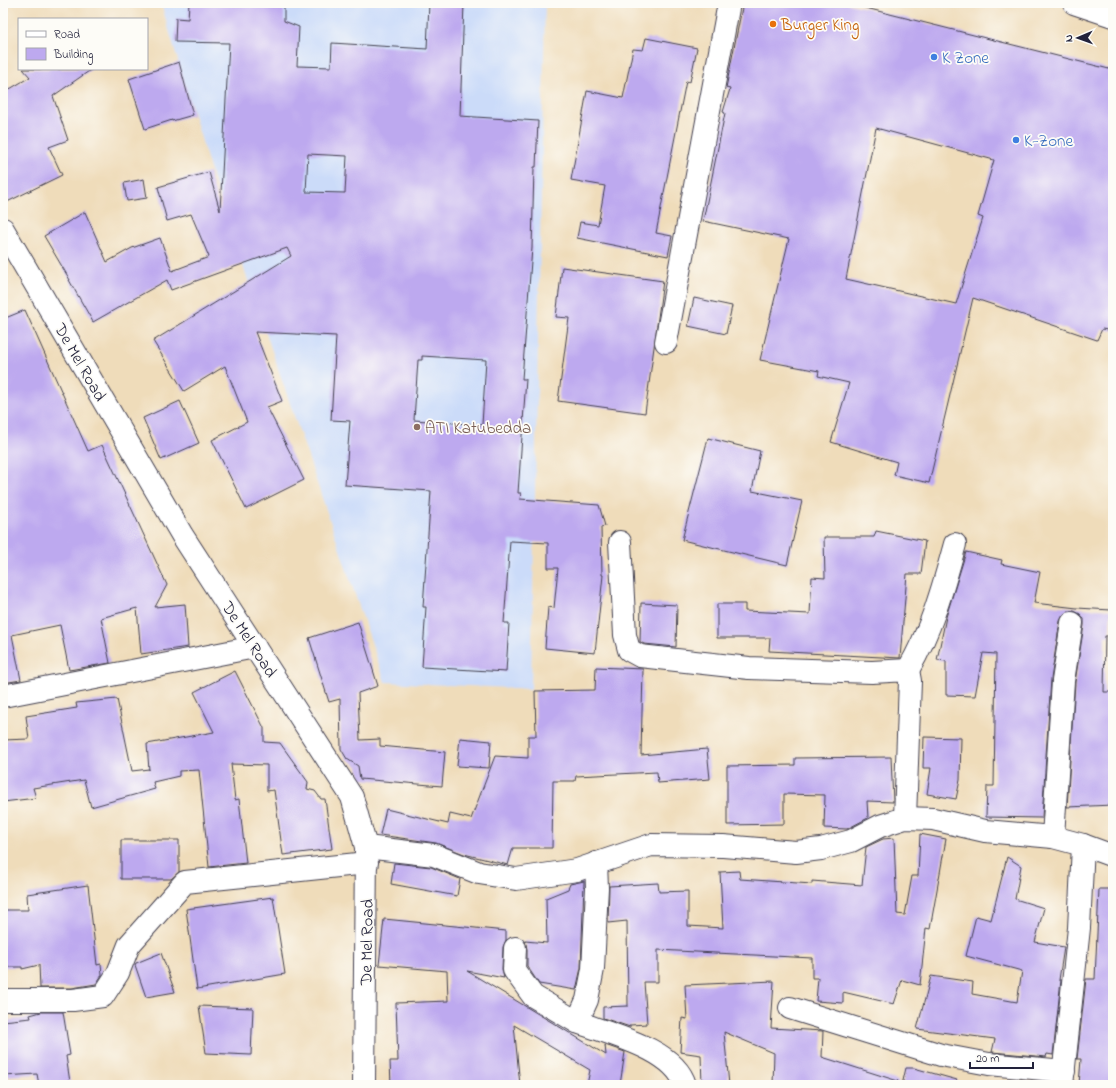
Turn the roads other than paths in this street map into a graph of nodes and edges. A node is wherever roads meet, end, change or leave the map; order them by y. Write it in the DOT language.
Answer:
graph roads {
  1 [pos="729,3"];
  2 [pos="1074,3"];
  3 [pos="1113,16"];
  4 [pos="3,229"];
  5 [pos="666,342"];
  6 [pos="620,542"];
  7 [pos="955,544"];
  8 [pos="1072,623"];
  9 [pos="255,647"];
  10 [pos="908,670"];
  11 [pos="3,696"];
  12 [pos="905,818"];
  13 [pos="1053,837"];
  14 [pos="1083,845"];
  15 [pos="366,855"];
  16 [pos="1113,856"];
  17 [pos="596,863"];
  18 [pos="515,948"];
  19 [pos="3,1000"];
  20 [pos="790,1008"];
  21 [pos="577,1022"];
  22 [pos="1063,1078"];
  23 [pos="364,1085"];
  24 [pos="685,1085"];
  1 -- 5 [label="main road"];
  2 -- 3 [label="main road"];
  4 -- 9 [label="main road, De Mel Road"];
  6 -- 10 [label="main road"];
  7 -- 10 [label="main road"];
  8 -- 13 [label="main road"];
  9 -- 11 [label="main road"];
  9 -- 15 [label="main road, De Mel Road"];
  10 -- 12 [label="main road"];
  12 -- 13 [label="main road"];
  12 -- 17 [label="main road"];
  13 -- 14 [label="main road"];
  14 -- 16 [label="main road"];
  14 -- 22 [label="main road"];
  15 -- 17 [label="main road"];
  15 -- 19 [label="main road"];
  15 -- 23 [label="main road, De Mel Road"];
  17 -- 21 [label="main road"];
  18 -- 21 [label="main road"];
  20 -- 22 [label="main road"];
  21 -- 24 [label="main road"];
}
